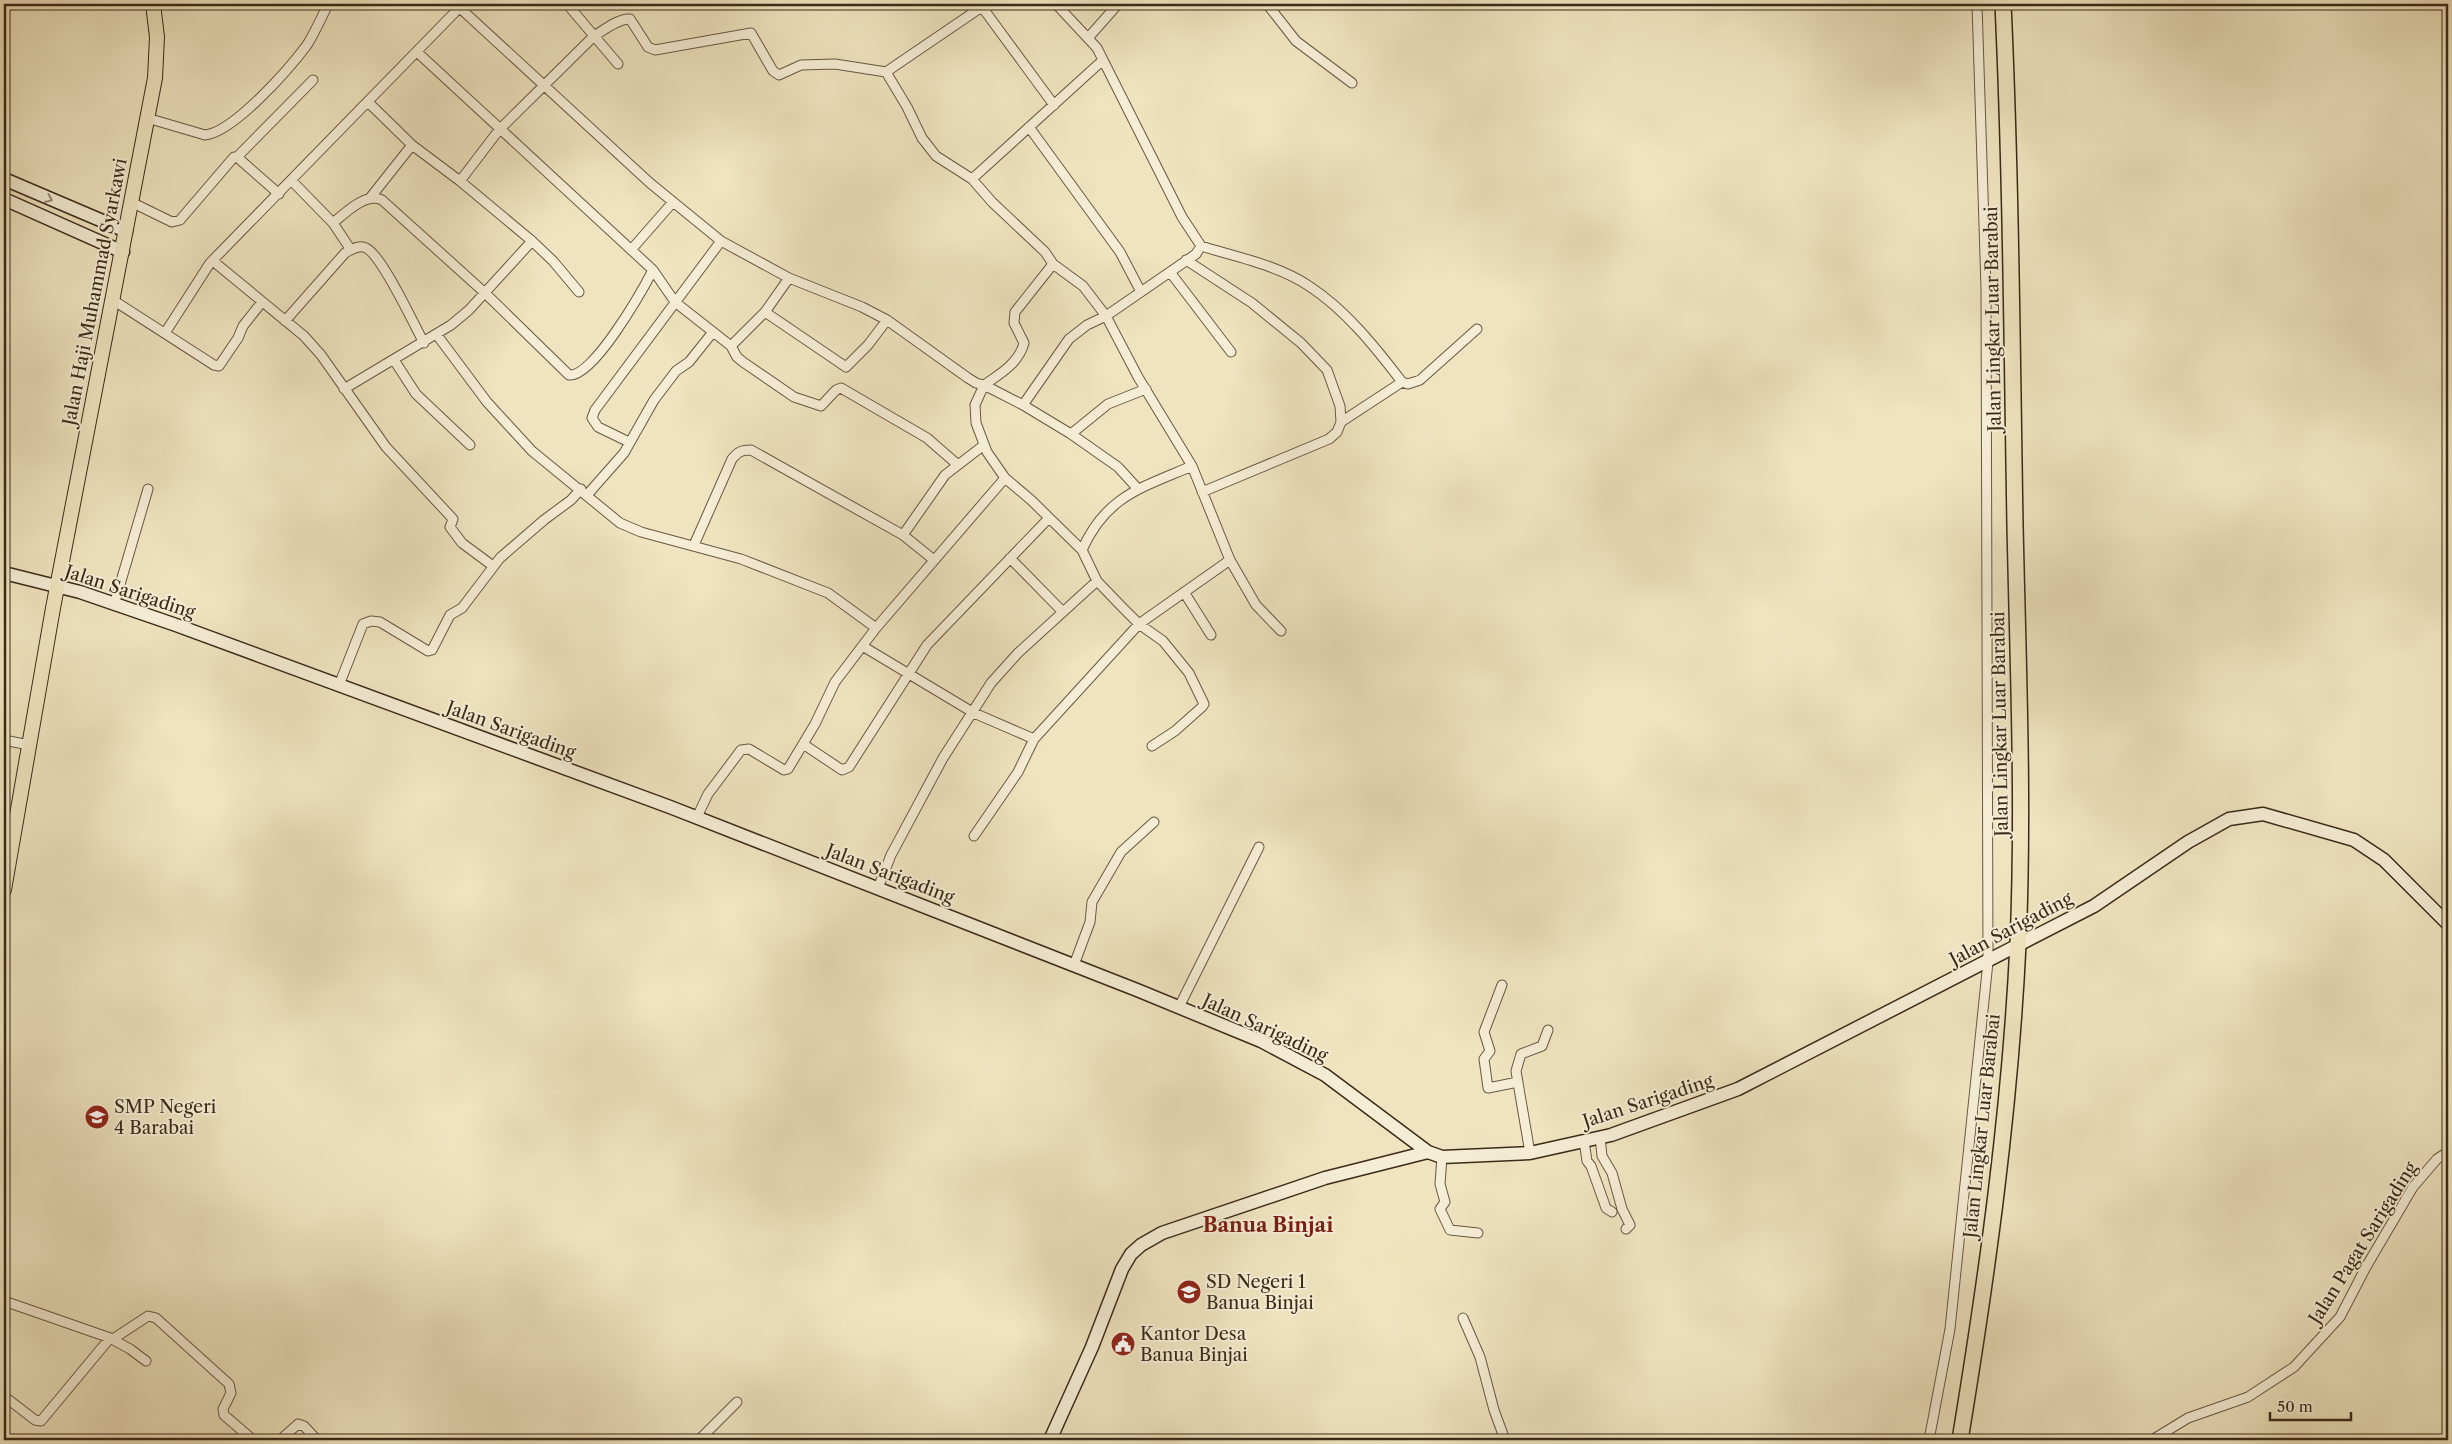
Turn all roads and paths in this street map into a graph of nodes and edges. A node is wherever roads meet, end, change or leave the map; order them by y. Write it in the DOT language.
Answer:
graph roads {
  1 [pos="153,4"];
  2 [pos="328,4"];
  3 [pos="567,4"];
  4 [pos="1056,4"];
  5 [pos="1118,4"];
  6 [pos="1267,4"];
  7 [pos="1977,4"];
  8 [pos="2003,4"];
  9 [pos="984,5"];
  10 [pos="462,6"];
  11 [pos="594,36"];
  12 [pos="1088,38"];
  13 [pos="417,52"];
  14 [pos="1103,60"];
  15 [pos="618,64"];
  16 [pos="886,72"];
  17 [pos="313,80"];
  18 [pos="1352,83"];
  19 [pos="543,86"];
  20 [pos="368,102"];
  21 [pos="1054,105"];
  22 [pos="147,118"];
  23 [pos="1029,127"];
  24 [pos="499,130"];
  25 [pos="412,145"];
  26 [pos="238,158"];
  27 [pos="4,179"];
  28 [pos="972,179"];
  29 [pos="291,180"];
  30 [pos="460,181"];
  31 [pos="278,194"];
  32 [pos="370,198"];
  33 [pos="4,199"];
  34 [pos="131,202"];
  35 [pos="673,202"];
  36 [pos="333,223"];
  37 [pos="126,231"];
  38 [pos="532,241"];
  39 [pos="721,241"];
  40 [pos="1201,246"];
  41 [pos="351,250"];
  42 [pos="631,250"];
  43 [pos="123,252"];
  44 [pos="1186,260"];
  45 [pos="213,261"];
  46 [pos="1053,264"];
  47 [pos="653,270"];
  48 [pos="1170,272"];
  49 [pos="789,278"];
  50 [pos="580,292"];
  51 [pos="1141,292"];
  52 [pos="485,293"];
  53 [pos="113,300"];
  54 [pos="262,302"];
  55 [pos="675,302"];
  56 [pos="765,312"];
  57 [pos="1106,316"];
  58 [pos="887,320"];
  59 [pos="285,321"];
  60 [pos="1477,329"];
  61 [pos="713,332"];
  62 [pos="165,333"];
  63 [pos="437,335"];
  64 [pos="424,343"];
  65 [pos="731,346"];
  66 [pos="1231,352"];
  67 [pos="394,360"];
  68 [pos="1402,382"];
  69 [pos="984,384"];
  70 [pos="1146,388"];
  71 [pos="344,389"];
  72 [pos="1023,405"];
  73 [pos="1341,422"];
  74 [pos="1071,434"];
  75 [pos="629,442"];
  76 [pos="470,445"];
  77 [pos="984,445"];
  78 [pos="958,465"];
  79 [pos="1192,466"];
  80 [pos="1005,478"];
  81 [pos="148,489"];
  82 [pos="1138,489"];
  83 [pos="584,492"];
  84 [pos="1202,492"];
  85 [pos="1049,518"];
  86 [pos="904,536"];
  87 [pos="694,545"];
  88 [pos="1082,550"];
  89 [pos="1010,558"];
  90 [pos="934,560"];
  91 [pos="1230,560"];
  92 [pos="493,566"];
  93 [pos="4,573"];
  94 [pos="1097,581"];
  95 [pos="57,586"];
  96 [pos="1184,592"];
  97 [pos="114,605"];
  98 [pos="1063,612"];
  99 [pos="1139,624"];
  100 [pos="876,628"];
  101 [pos="1281,631"];
  102 [pos="1211,635"];
  103 [pos="864,646"];
  104 [pos="909,673"];
  105 [pos="339,686"];
  106 [pos="974,713"];
  107 [pos="1034,739"];
  108 [pos="4,740"];
  109 [pos="803,744"];
  110 [pos="29,745"];
  111 [pos="1152,746"];
  112 [pos="697,817"];
  113 [pos="1154,822"];
  114 [pos="974,836"];
  115 [pos="1258,847"];
  116 [pos="5,874"];
  117 [pos="878,888"];
  118 [pos="4,890"];
  119 [pos="2448,924"];
  120 [pos="2018,946"];
  121 [pos="1988,962"];
  122 [pos="1074,965"];
  123 [pos="1502,985"];
  124 [pos="1179,1007"];
  125 [pos="1548,1030"];
  126 [pos="1518,1082"];
  127 [pos="1600,1137"];
  128 [pos="1584,1141"];
  129 [pos="1428,1152"];
  130 [pos="2448,1152"];
  131 [pos="1530,1153"];
  132 [pos="1442,1157"];
  133 [pos="1612,1212"];
  134 [pos="1626,1229"];
  135 [pos="1478,1233"];
  136 [pos="4,1301"];
  137 [pos="1463,1318"];
  138 [pos="110,1338"];
  139 [pos="146,1361"];
  140 [pos="9,1400"];
  141 [pos="737,1402"];
  142 [pos="253,1440"];
  143 [pos="280,1440"];
  144 [pos="317,1440"];
  145 [pos="700,1440"];
  146 [pos="1050,1440"];
  147 [pos="1505,1440"];
  148 [pos="1929,1440"];
  149 [pos="1960,1440"];
  150 [pos="2152,1440"];
  1 -- 22 [label="main road, Jalan Haji Muhammad Syarkawi"];
  2 -- 22 [label="street"];
  3 -- 11 [label="street"];
  4 -- 12 [label="street"];
  5 -- 12 [label="street"];
  6 -- 18 [label="street"];
  7 -- 121 [label="street"];
  8 -- 120 [label="highway, Jalan Lingkar Luar Barabai"];
  9 -- 16 [label="street"];
  9 -- 21 [label="street"];
  10 -- 13 [label="street"];
  10 -- 19 [label="street"];
  11 -- 15 [label="street"];
  11 -- 16 [label="street"];
  11 -- 19 [label="street"];
  12 -- 14 [label="street"];
  13 -- 20 [label="street"];
  13 -- 24 [label="street"];
  14 -- 21 [label="street"];
  14 -- 40 [label="street"];
  16 -- 28 [label="street"];
  17 -- 26 [label="street"];
  19 -- 24 [label="street"];
  19 -- 35 [label="street"];
  20 -- 25 [label="street"];
  20 -- 29 [label="street"];
  21 -- 23 [label="street"];
  22 -- 34 [label="main road, Jalan Haji Muhammad Syarkawi"];
  23 -- 28 [label="street"];
  23 -- 51 [label="street"];
  24 -- 30 [label="street"];
  24 -- 42 [label="street"];
  25 -- 30 [label="street"];
  25 -- 32 [label="street"];
  26 -- 31 [label="street"];
  26 -- 34 [label="street"];
  27 -- 37 [label="street, one-way"];
  28 -- 46 [label="street"];
  29 -- 31 [label="street"];
  29 -- 36 [label="street"];
  30 -- 38 [label="street"];
  31 -- 45 [label="street"];
  32 -- 36 [label="street"];
  32 -- 52 [label="street"];
  33 -- 43 [label="street"];
  34 -- 37 [label="main road, Jalan Haji Muhammad Syarkawi"];
  35 -- 39 [label="street"];
  35 -- 42 [label="street"];
  36 -- 41 [label="street"];
  37 -- 43 [label="main road, Jalan Haji Muhammad Syarkawi"];
  38 -- 50 [label="street"];
  38 -- 52 [label="street"];
  39 -- 49 [label="street"];
  39 -- 55 [label="street"];
  40 -- 44 [label="street"];
  40 -- 68 [label="street"];
  41 -- 59 [label="street"];
  41 -- 64 [label="street"];
  42 -- 47 [label="street"];
  43 -- 53 [label="main road, Jalan Haji Muhammad Syarkawi"];
  44 -- 48 [label="street"];
  44 -- 73 [label="street"];
  45 -- 54 [label="street"];
  45 -- 62 [label="street"];
  46 -- 57 [label="street"];
  46 -- 69 [label="street"];
  47 -- 52 [label="street"];
  47 -- 55 [label="street"];
  48 -- 51 [label="street"];
  48 -- 66 [label="street"];
  49 -- 56 [label="street"];
  49 -- 58 [label="street"];
  51 -- 57 [label="street"];
  52 -- 63 [label="street"];
  53 -- 62 [label="street"];
  53 -- 95 [label="main road, Jalan Haji Muhammad Syarkawi"];
  54 -- 59 [label="street"];
  54 -- 62 [label="street"];
  55 -- 61 [label="street"];
  55 -- 75 [label="street"];
  56 -- 58 [label="street"];
  56 -- 65 [label="street"];
  57 -- 70 [label="street"];
  57 -- 72 [label="street"];
  58 -- 69 [label="street"];
  59 -- 71 [label="street"];
  60 -- 68 [label="street"];
  61 -- 65 [label="street"];
  61 -- 75 [label="street"];
  63 -- 64 [label="street"];
  63 -- 83 [label="street"];
  64 -- 67 [label="street"];
  65 -- 78 [label="street"];
  67 -- 71 [label="street"];
  67 -- 76 [label="street"];
  68 -- 73 [label="street"];
  69 -- 72 [label="street"];
  69 -- 77 [label="street"];
  70 -- 74 [label="street"];
  70 -- 79 [label="street"];
  71 -- 92 [label="street"];
  72 -- 74 [label="street"];
  73 -- 84 [label="street"];
  74 -- 82 [label="street"];
  75 -- 83 [label="street"];
  77 -- 78 [label="street"];
  77 -- 80 [label="street"];
  78 -- 86 [label="street"];
  79 -- 82 [label="street"];
  79 -- 84 [label="street"];
  80 -- 85 [label="street"];
  80 -- 90 [label="street"];
  81 -- 97 [label="street"];
  82 -- 88 [label="street"];
  83 -- 87 [label="street"];
  83 -- 92 [label="street"];
  84 -- 91 [label="street"];
  85 -- 88 [label="street"];
  85 -- 89 [label="street"];
  86 -- 87 [label="street"];
  86 -- 90 [label="street"];
  87 -- 100 [label="street"];
  88 -- 94 [label="street"];
  89 -- 98 [label="street"];
  89 -- 104 [label="street"];
  90 -- 100 [label="street"];
  91 -- 96 [label="street"];
  91 -- 101 [label="street"];
  92 -- 105 [label="street"];
  93 -- 95 [label="street, Jalan Sarigading"];
  94 -- 98 [label="street"];
  94 -- 99 [label="street"];
  95 -- 97 [label="street, Jalan Sarigading"];
  95 -- 110 [label="main road, Jalan Haji Muhammad Syarkawi"];
  96 -- 99 [label="street"];
  96 -- 102 [label="street"];
  97 -- 105 [label="street, Jalan Sarigading"];
  98 -- 106 [label="street"];
  99 -- 107 [label="street"];
  99 -- 111 [label="street"];
  100 -- 103 [label="street"];
  103 -- 104 [label="street"];
  103 -- 109 [label="street"];
  104 -- 106 [label="street"];
  104 -- 109 [label="street"];
  105 -- 112 [label="street, Jalan Sarigading"];
  106 -- 107 [label="street"];
  106 -- 117 [label="street"];
  107 -- 114 [label="street"];
  108 -- 110 [label="street"];
  109 -- 112 [label="street"];
  110 -- 116 [label="main road, Jalan Haji Muhammad Syarkawi"];
  112 -- 117 [label="street, Jalan Sarigading"];
  113 -- 122 [label="street"];
  115 -- 124 [label="street"];
  116 -- 118 [label="main road, Jalan Haji Muhammad Syarkawi"];
  117 -- 122 [label="street, Jalan Sarigading"];
  119 -- 120 [label="street, Jalan Sarigading"];
  120 -- 121 [label="street, Jalan Sarigading"];
  120 -- 149 [label="highway, Jalan Lingkar Luar Barabai"];
  121 -- 127 [label="street, Jalan Sarigading"];
  121 -- 148 [label="street"];
  122 -- 124 [label="street, Jalan Sarigading"];
  123 -- 126 [label="street"];
  124 -- 129 [label="street, Jalan Sarigading"];
  125 -- 126 [label="street"];
  126 -- 131 [label="street"];
  127 -- 128 [label="street, Jalan Sarigading"];
  127 -- 134 [label="street"];
  128 -- 131 [label="street, Jalan Sarigading"];
  128 -- 133 [label="street"];
  129 -- 132 [label="street, Jalan Sarigading"];
  129 -- 146 [label="street"];
  130 -- 150 [label="street, Jalan Pagat Sarigading"];
  131 -- 132 [label="street, Jalan Sarigading"];
  132 -- 135 [label="street"];
  136 -- 138 [label="street"];
  137 -- 147 [label="street"];
  138 -- 139 [label="street"];
  138 -- 140 [label="street"];
  138 -- 142 [label="street"];
  141 -- 145 [label="street"];
  143 -- 144 [label="street"];
}
